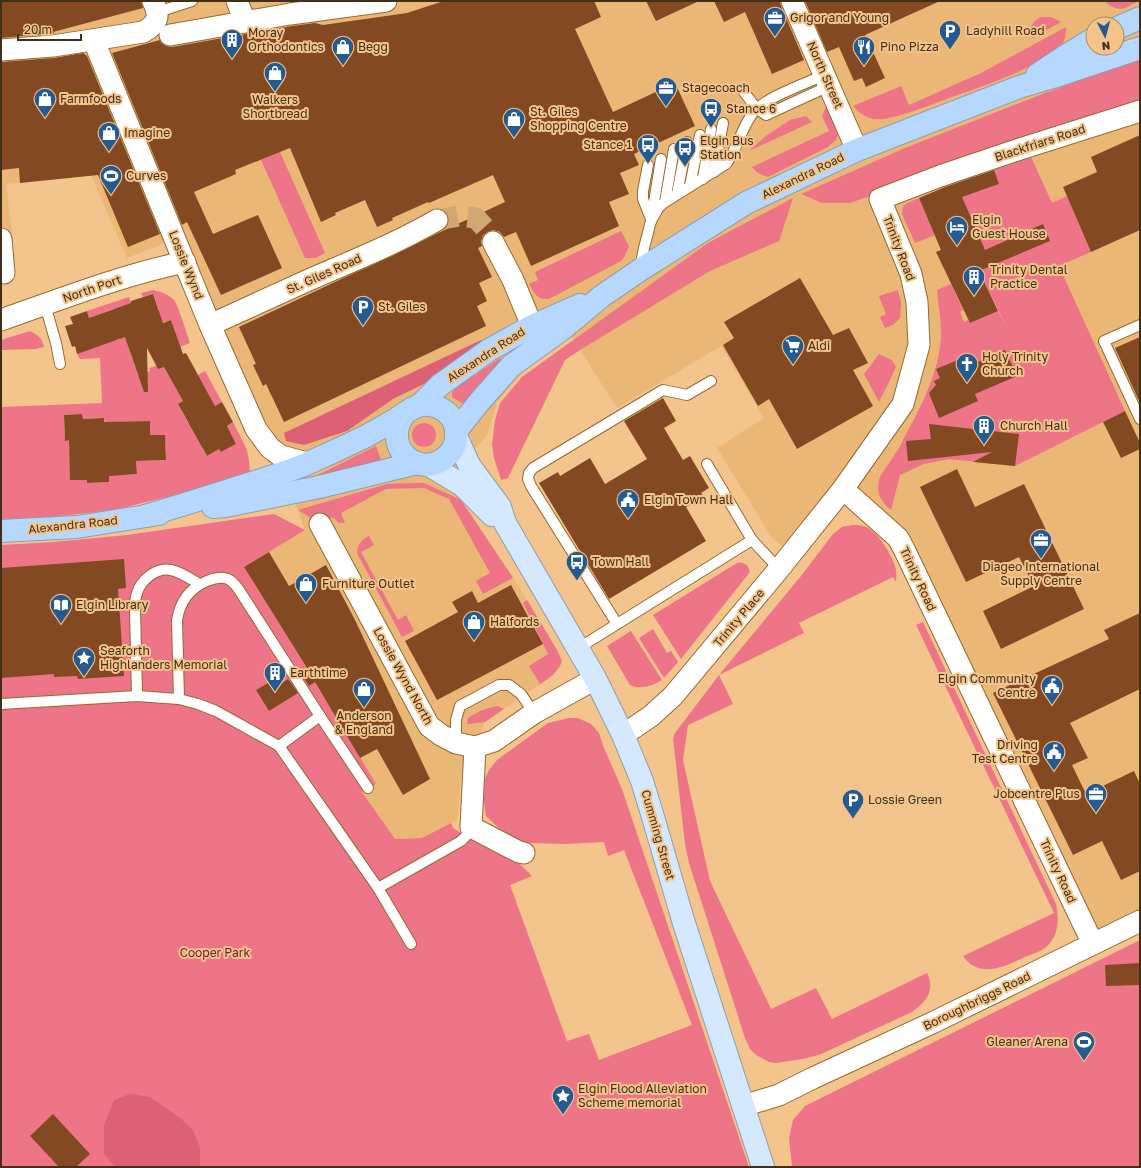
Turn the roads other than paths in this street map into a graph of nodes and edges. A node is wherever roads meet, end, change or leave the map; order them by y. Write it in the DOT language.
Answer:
graph roads {
  1 [pos="192,1"];
  2 [pos="237,1"];
  3 [pos="386,1"];
  4 [pos="792,1"];
  5 [pos="155,6"];
  6 [pos="1140,18"];
  7 [pos="245,22"];
  8 [pos="1125,25"];
  9 [pos="170,35"];
  10 [pos="94,41"];
  11 [pos="1085,44"];
  12 [pos="1140,48"];
  13 [pos="1,50"];
  14 [pos="827,81"];
  15 [pos="1019,87"];
  16 [pos="773,98"];
  17 [pos="756,108"];
  18 [pos="1140,111"];
  19 [pos="723,123"];
  20 [pos="711,129"];
  21 [pos="700,135"];
  22 [pos="686,142"];
  23 [pos="674,149"];
  24 [pos="857,150"];
  25 [pos="661,158"];
  26 [pos="648,164"];
  27 [pos="714,172"];
  28 [pos="940,176"];
  29 [pos="703,179"];
  30 [pos="690,186"];
  31 [pos="677,194"];
  32 [pos="665,202"];
  33 [pos="437,220"];
  34 [pos="651,221"];
  35 [pos="1,239"];
  36 [pos="493,242"];
  37 [pos="184,262"];
  38 [pos="640,270"];
  39 [pos="4,273"];
  40 [pos="602,296"];
  41 [pos="45,305"];
  42 [pos="1,320"];
  43 [pos="210,325"];
  44 [pos="1140,325"];
  45 [pos="532,326"];
  46 [pos="60,364"];
  47 [pos="711,381"];
  48 [pos="413,409"];
  49 [pos="1140,418"];
  50 [pos="456,433"];
  51 [pos="307,463"];
  52 [pos="423,464"];
  53 [pos="707,464"];
  54 [pos="843,489"];
  55 [pos="145,516"];
  56 [pos="505,523"];
  57 [pos="320,524"];
  58 [pos="1,532"];
  59 [pos="752,540"];
  60 [pos="779,569"];
  61 [pos="200,584"];
  62 [pos="617,624"];
  63 [pos="577,649"];
  64 [pos="595,678"];
  65 [pos="137,696"];
  66 [pos="179,699"];
  67 [pos="1,704"];
  68 [pos="534,713"];
  69 [pos="320,716"];
  70 [pos="623,735"];
  71 [pos="466,745"];
  72 [pos="279,746"];
  73 [pos="368,788"];
  74 [pos="471,826"];
  75 [pos="524,853"];
  76 [pos="378,888"];
  77 [pos="1140,921"];
  78 [pos="411,944"];
  79 [pos="1093,944"];
  80 [pos="743,1106"];
  81 [pos="763,1167"];
  1 -- 5 [label="lane"];
  2 -- 7 [label="street"];
  3 -- 7 [label="street"];
  4 -- 14 [label="street, North Street"];
  5 -- 10 [label="street"];
  6 -- 8 [label="highway"];
  7 -- 9 [label="street"];
  10 -- 13 [label="street"];
  10 -- 37 [label="street, Lossie Wynd"];
  11 -- 15 [label="highway, Alexandra Road"];
  12 -- 15 [label="highway, Alexandra Road"];
  14 -- 16 [label="lane"];
  14 -- 17 [label="lane"];
  14 -- 24 [label="street, North Street"];
  15 -- 24 [label="highway, Alexandra Road"];
  16 -- 17 [label="lane"];
  16 -- 17 [label="lane"];
  17 -- 27 [label="lane"];
  18 -- 28 [label="street, Blackfriars Road"];
  19 -- 27 [label="lane"];
  20 -- 29 [label="lane"];
  21 -- 30 [label="lane"];
  22 -- 31 [label="lane"];
  23 -- 32 [label="lane"];
  24 -- 38 [label="highway, Alexandra Road"];
  25 -- 34 [label="lane"];
  26 -- 34 [label="lane"];
  27 -- 29 [label="lane"];
  28 -- 54 [label="street, Trinity Road"];
  29 -- 30 [label="lane"];
  30 -- 31 [label="lane"];
  31 -- 32 [label="lane"];
  32 -- 34 [label="lane"];
  33 -- 43 [label="street, St. Giles Road"];
  34 -- 38 [label="lane"];
  35 -- 39 [label="street"];
  36 -- 45 [label="street"];
  37 -- 41 [label="street, North Port"];
  37 -- 43 [label="street, Lossie Wynd"];
  38 -- 40 [label="highway, Alexandra Road"];
  40 -- 45 [label="highway, Alexandra Road"];
  40 -- 50 [label="highway, Alexandra Road"];
  41 -- 42 [label="street, North Port"];
  41 -- 46 [label="lane"];
  43 -- 51 [label="street, Lossie Wynd"];
  44 -- 49 [label="lane"];
  45 -- 48 [label="highway, Alexandra Road"];
  47 -- 62 [label="lane"];
  48 -- 50 [label="highway"];
  48 -- 51 [label="highway"];
  48 -- 52 [label="highway"];
  50 -- 52 [label="highway"];
  50 -- 56 [label="main road, Cumming Street"];
  51 -- 55 [label="highway"];
  52 -- 55 [label="highway"];
  52 -- 56 [label="main road, Cumming Street"];
  53 -- 59 [label="lane"];
  54 -- 60 [label="street, Trinity Place"];
  54 -- 79 [label="street, Trinity Road"];
  55 -- 58 [label="highway, Alexandra Road"];
  56 -- 63 [label="main road, Cumming Street"];
  57 -- 71 [label="street, Lossie Wynd North"];
  59 -- 60 [label="lane"];
  59 -- 62 [label="lane"];
  60 -- 70 [label="street, Trinity Place"];
  61 -- 65 [label="lane"];
  61 -- 66 [label="lane"];
  61 -- 69 [label="lane"];
  62 -- 63 [label="lane"];
  63 -- 64 [label="main road, Cumming Street"];
  64 -- 68 [label="street"];
  64 -- 70 [label="main road, Cumming Street"];
  65 -- 66 [label="lane"];
  65 -- 67 [label="lane"];
  66 -- 72 [label="lane"];
  68 -- 71 [label="street"];
  68 -- 71 [label="lane"];
  69 -- 72 [label="lane"];
  69 -- 73 [label="lane"];
  70 -- 80 [label="main road, Cumming Street"];
  71 -- 74 [label="street"];
  72 -- 76 [label="lane"];
  74 -- 75 [label="street"];
  74 -- 76 [label="lane"];
  76 -- 78 [label="lane"];
  77 -- 79 [label="street, Boroughbriggs Road"];
  79 -- 80 [label="street, Boroughbriggs Road"];
  80 -- 81 [label="main road, Cumming Street"];
}
